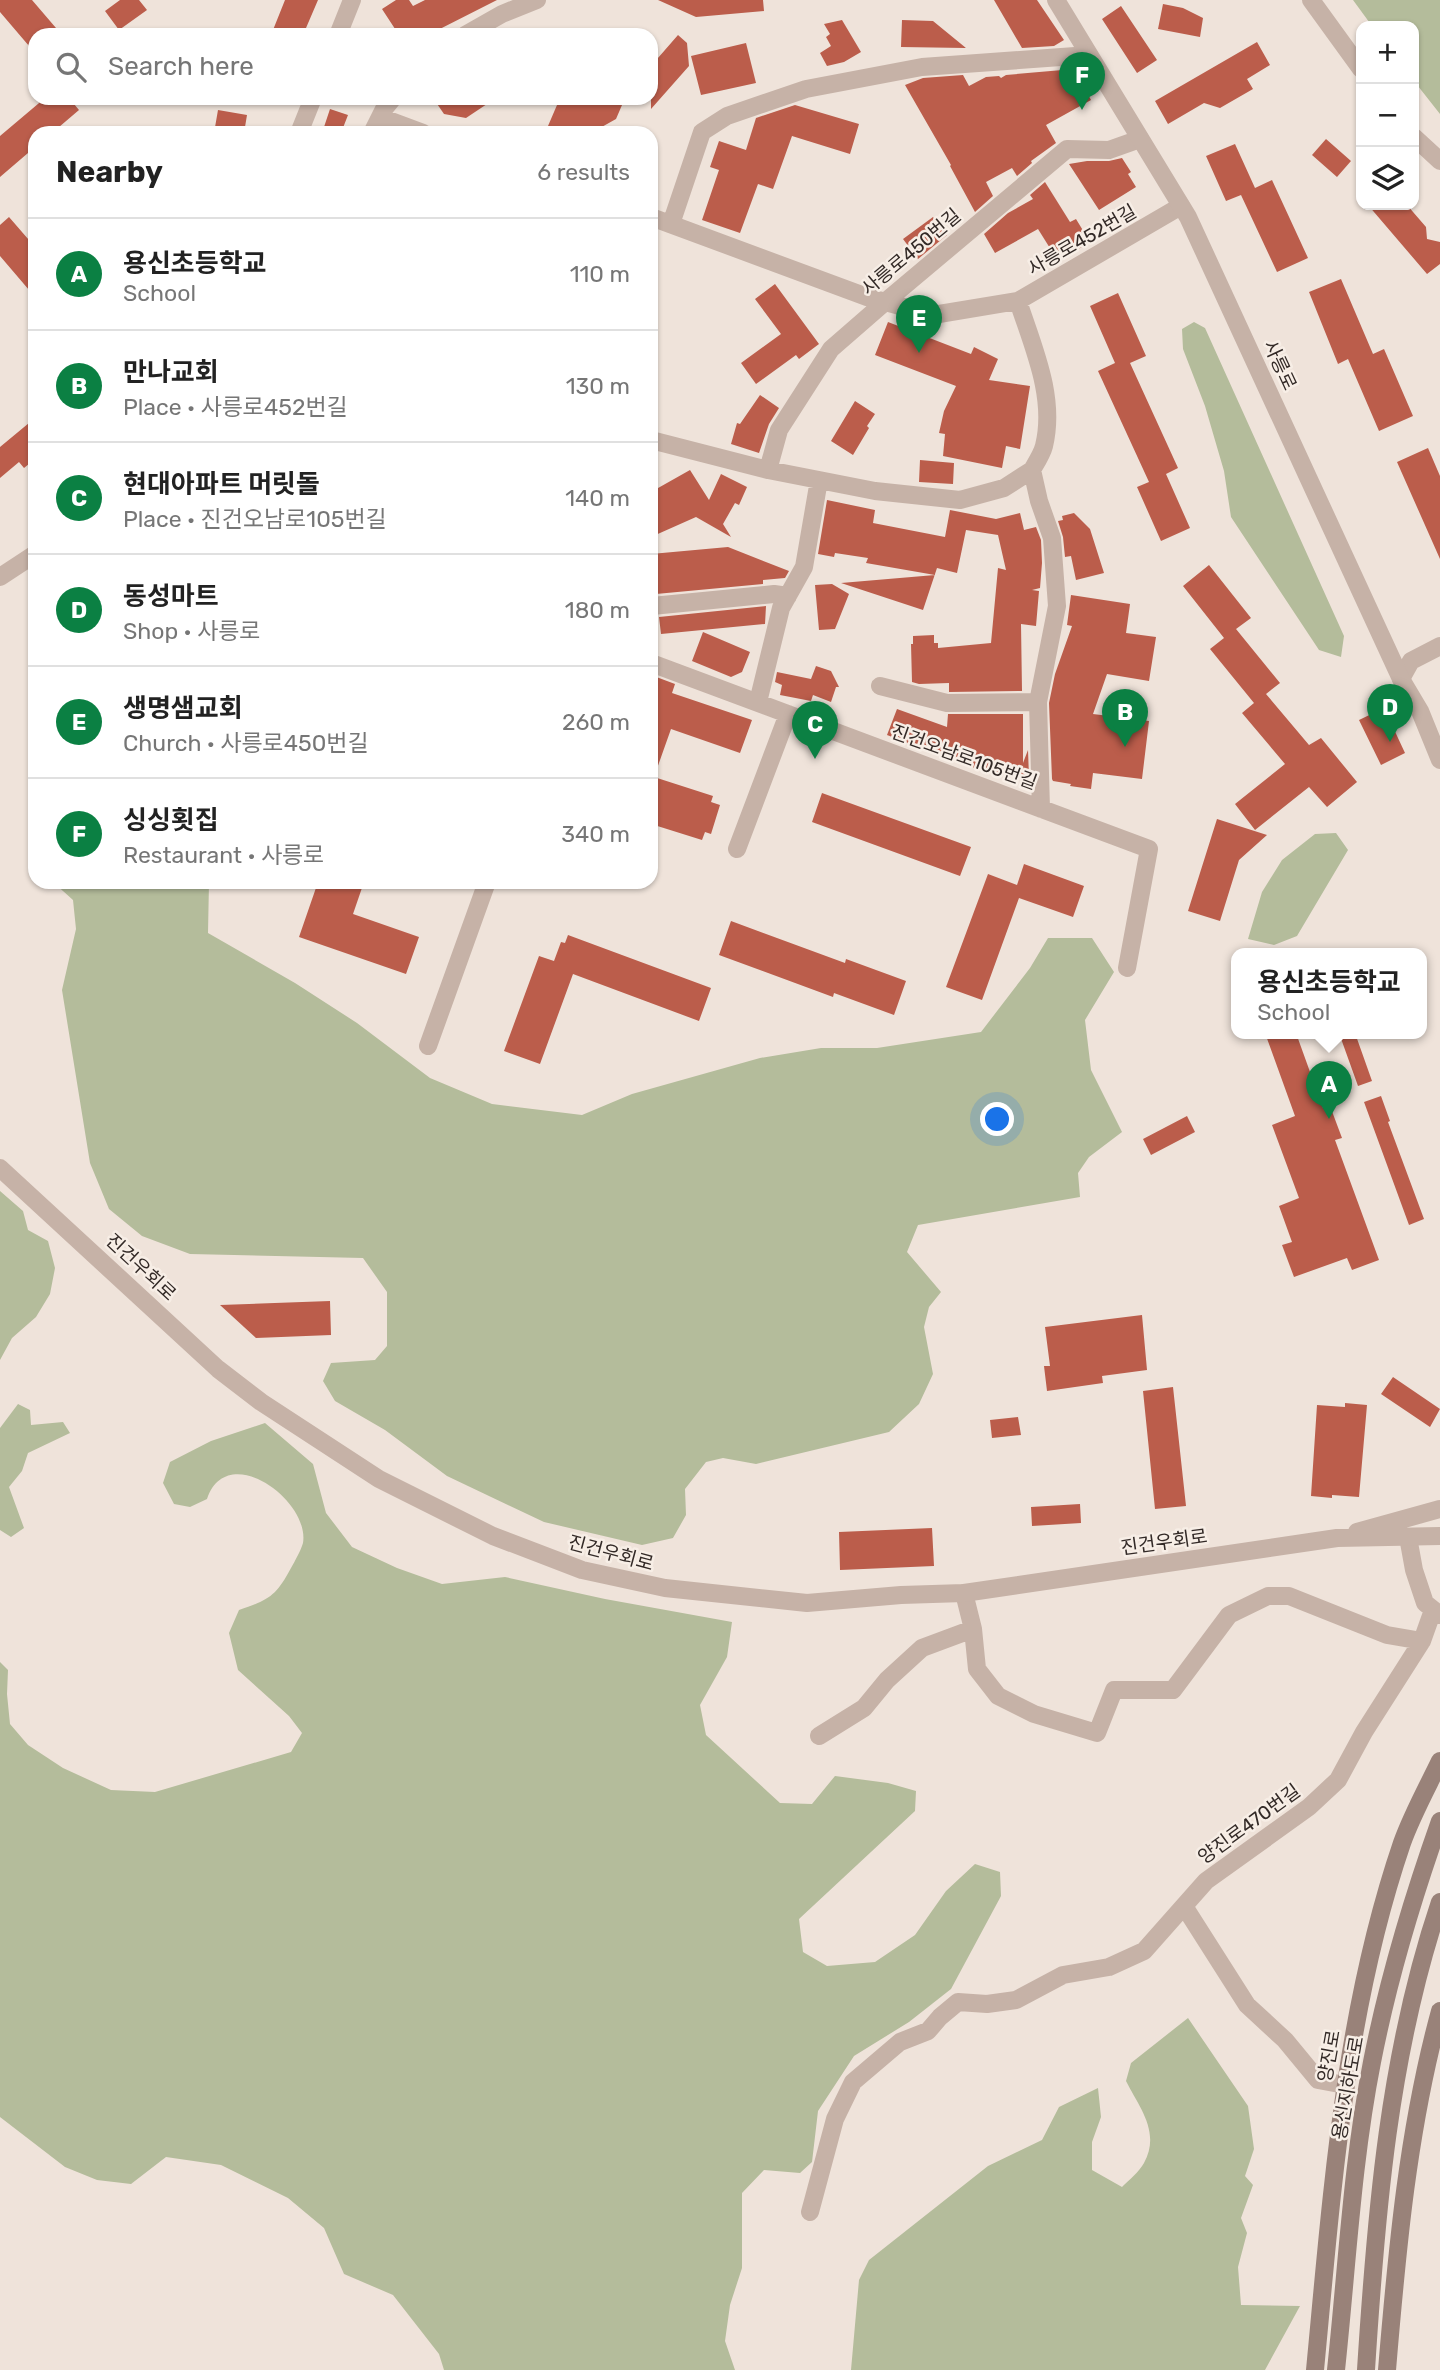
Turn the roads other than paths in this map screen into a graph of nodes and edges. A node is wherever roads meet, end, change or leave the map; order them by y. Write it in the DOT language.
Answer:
graph roads {
  1 [pos="352,0"];
  2 [pos="537,0"];
  3 [pos="1056,0"];
  4 [pos="1311,0"];
  5 [pos="341,28"];
  6 [pos="477,28"];
  7 [pos="1089,55"];
  8 [pos="1356,62"];
  9 [pos="310,105"];
  10 [pos="389,105"];
  11 [pos="376,125"];
  12 [pos="302,126"];
  13 [pos="1140,139"];
  14 [pos="1419,142"];
  15 [pos="1440,161"];
  16 [pos="1181,206"];
  17 [pos="658,219"];
  18 [pos="671,224"];
  19 [pos="1018,301"];
  20 [pos="885,302"];
  21 [pos="658,442"];
  22 [pos="768,470"];
  23 [pos="1032,470"];
  24 [pos="819,480"];
  25 [pos="28,558"];
  26 [pos="3,571"];
  27 [pos="788,596"];
  28 [pos="658,605"];
  29 [pos="1440,646"];
  30 [pos="658,666"];
  31 [pos="1401,680"];
  32 [pos="880,686"];
  33 [pos="758,702"];
  34 [pos="1038,702"];
  35 [pos="788,714"];
  36 [pos="1440,760"];
  37 [pos="1041,809"];
  38 [pos="737,849"];
  39 [pos="484,889"];
  40 [pos="1127,968"];
  41 [pos="428,1046"];
  42 [pos="0,1168"];
  43 [pos="1440,1509"];
  44 [pos="1440,1536"];
  45 [pos="1408,1537"];
  46 [pos="1337,1538"];
  47 [pos="964,1593"];
  48 [pos="1437,1612"];
  49 [pos="973,1629"];
  50 [pos="1422,1641"];
  51 [pos="819,1736"];
  52 [pos="1440,1761"];
  53 [pos="1440,1821"];
  54 [pos="1440,1902"];
  55 [pos="1184,1906"];
  56 [pos="1440,2011"];
  57 [pos="1345,2085"];
  58 [pos="810,2212"];
  59 [pos="1315,2370"];
  60 [pos="1336,2370"];
  61 [pos="1366,2370"];
  62 [pos="1387,2370"];
  1 -- 5 [label="street"];
  2 -- 6 [label="street"];
  3 -- 7 [label="street, 사릉로"];
  4 -- 8 [label="street"];
  7 -- 13 [label="street, 사릉로"];
  7 -- 18 [label="street"];
  9 -- 12 [label="street"];
  10 -- 11 [label="street"];
  13 -- 16 [label="street, 사릉로"];
  13 -- 20 [label="street, 사릉로450번길"];
  14 -- 15 [label="street"];
  16 -- 19 [label="street, 사릉로452번길"];
  16 -- 31 [label="street, 사릉로"];
  17 -- 18 [label="street"];
  18 -- 20 [label="street"];
  19 -- 20 [label="street"];
  19 -- 23 [label="street, 사릉로452번길"];
  20 -- 22 [label="street, 사릉로450번길"];
  21 -- 22 [label="street"];
  22 -- 24 [label="street"];
  23 -- 24 [label="street"];
  23 -- 34 [label="street"];
  24 -- 27 [label="street"];
  25 -- 26 [label="street"];
  27 -- 28 [label="street"];
  27 -- 33 [label="street"];
  29 -- 31 [label="street"];
  30 -- 33 [label="street, 진건오남로105번길"];
  31 -- 36 [label="street, 사릉로"];
  32 -- 34 [label="street"];
  33 -- 35 [label="street, 진건오남로105번길"];
  34 -- 37 [label="street"];
  35 -- 37 [label="street, 진건오남로105번길"];
  35 -- 38 [label="street"];
  37 -- 40 [label="street, 진건오남로105번길"];
  39 -- 41 [label="street"];
  42 -- 47 [label="street, 진건우회로"];
  43 -- 46 [label="street, 진건우회로"];
  44 -- 45 [label="street, 진건우회로"];
  45 -- 46 [label="street, 진건우회로"];
  45 -- 48 [label="street"];
  46 -- 47 [label="street, 진건우회로"];
  47 -- 49 [label="street"];
  48 -- 50 [label="street, 양진로470번길"];
  49 -- 50 [label="street"];
  49 -- 51 [label="street"];
  50 -- 55 [label="street, 양진로470번길"];
  52 -- 57 [label="main road, 양진로"];
  53 -- 60 [label="main road, 용신지하도로"];
  54 -- 61 [label="main road"];
  55 -- 57 [label="street"];
  55 -- 58 [label="street, 양진로470번길"];
  56 -- 62 [label="main road"];
  57 -- 59 [label="main road, 양진로"];
}
